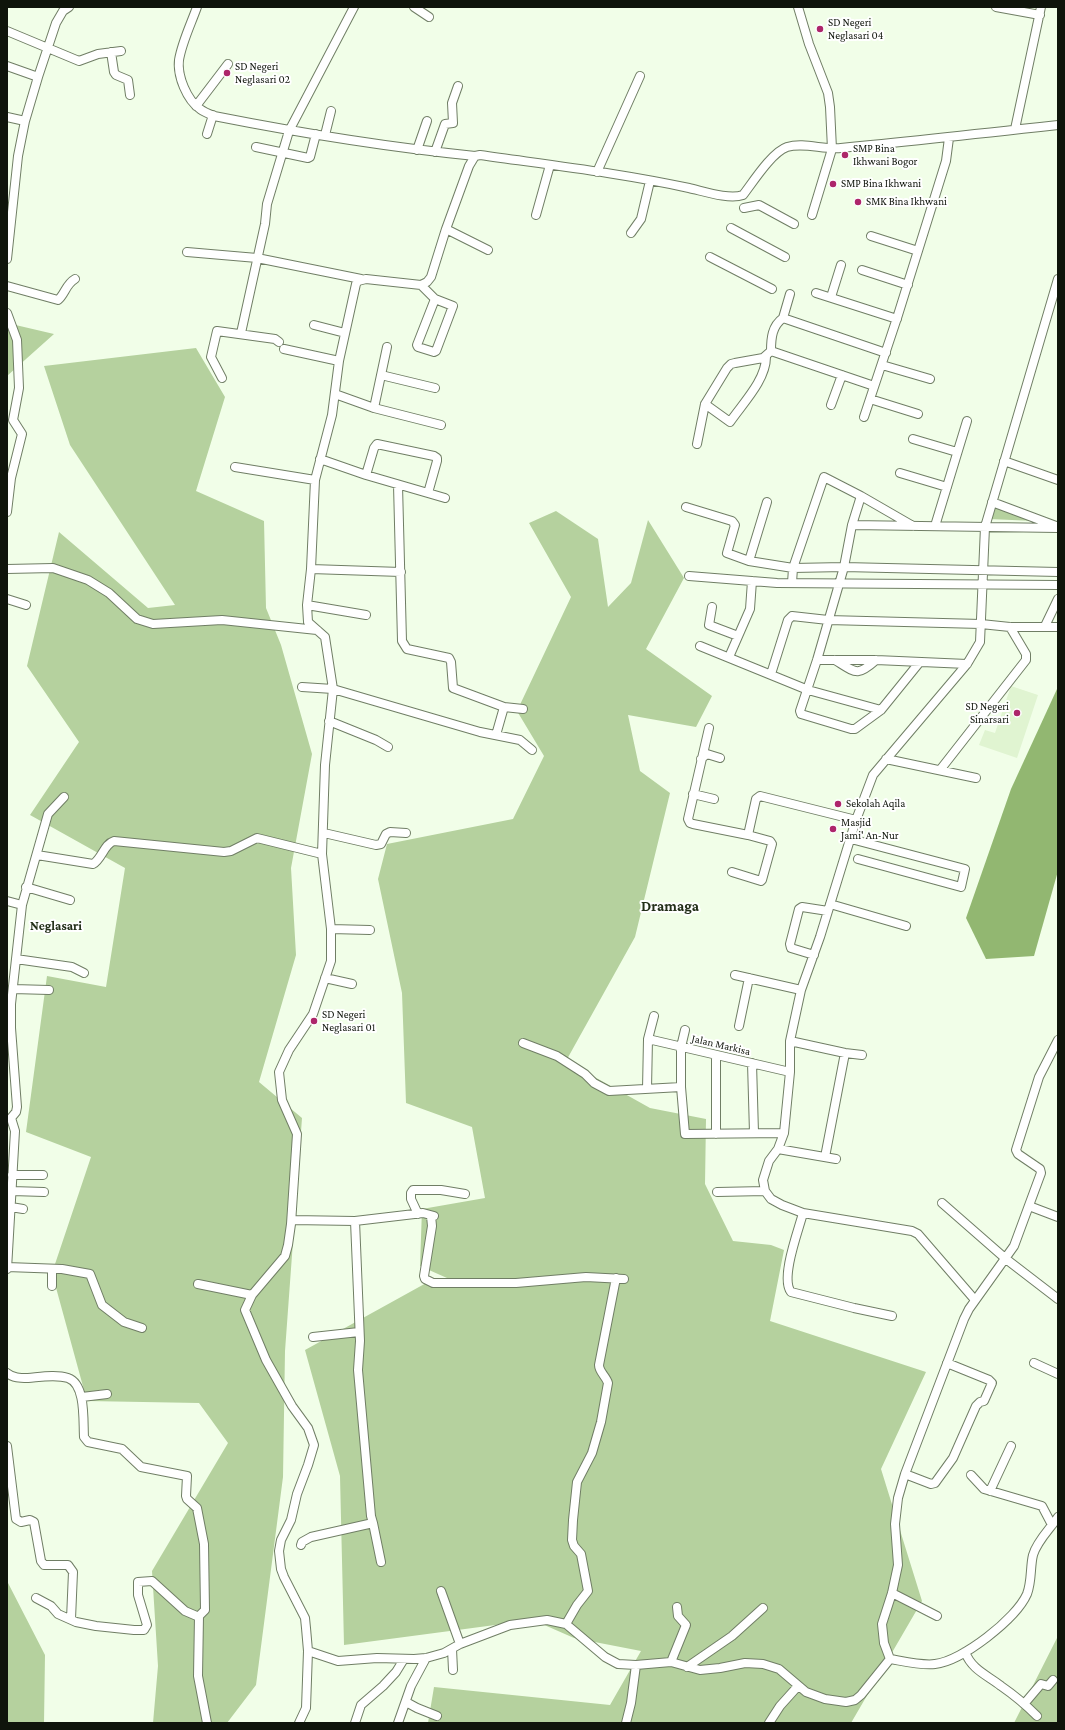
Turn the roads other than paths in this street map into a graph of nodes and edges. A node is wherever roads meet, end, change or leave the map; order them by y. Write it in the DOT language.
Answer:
graph roads {
  1 [pos="69,7"];
  2 [pos="197,7"];
  3 [pos="354,7"];
  4 [pos="414,7"];
  5 [pos="798,7"];
  6 [pos="996,7"];
  7 [pos="1041,11"];
  8 [pos="430,17"];
  9 [pos="7,31"];
  10 [pos="48,48"];
  11 [pos="111,52"];
  12 [pos="121,52"];
  13 [pos="228,64"];
  14 [pos="7,66"];
  15 [pos="640,76"];
  16 [pos="38,77"];
  17 [pos="458,86"];
  18 [pos="130,95"];
  19 [pos="196,106"];
  20 [pos="331,111"];
  21 [pos="212,115"];
  22 [pos="7,117"];
  23 [pos="25,121"];
  24 [pos="426,121"];
  25 [pos="1058,124"];
  26 [pos="1015,130"];
  27 [pos="289,131"];
  28 [pos="207,134"];
  29 [pos="316,134"];
  30 [pos="325,135"];
  31 [pos="950,138"];
  32 [pos="256,147"];
  33 [pos="832,149"];
  34 [pos="418,150"];
  35 [pos="282,152"];
  36 [pos="435,152"];
  37 [pos="475,156"];
  38 [pos="550,165"];
  39 [pos="597,172"];
  40 [pos="650,181"];
  41 [pos="744,208"];
  42 [pos="536,215"];
  43 [pos="812,215"];
  44 [pos="794,224"];
  45 [pos="731,228"];
  46 [pos="446,229"];
  47 [pos="631,232"];
  48 [pos="871,236"];
  49 [pos="488,250"];
  50 [pos="918,251"];
  51 [pos="187,252"];
  52 [pos="710,257"];
  53 [pos="785,257"];
  54 [pos="257,258"];
  55 [pos="7,259"];
  56 [pos="841,265"];
  57 [pos="862,270"];
  58 [pos="75,279"];
  59 [pos="361,279"];
  60 [pos="1058,279"];
  61 [pos="908,284"];
  62 [pos="421,285"];
  63 [pos="7,286"];
  64 [pos="772,289"];
  65 [pos="816,292"];
  66 [pos="790,294"];
  67 [pos="831,297"];
  68 [pos="435,298"];
  69 [pos="7,313"];
  70 [pos="782,318"];
  71 [pos="897,319"];
  72 [pos="314,325"];
  73 [pos="241,333"];
  74 [pos="345,333"];
  75 [pos="279,342"];
  76 [pos="387,347"];
  77 [pos="284,349"];
  78 [pos="886,353"];
  79 [pos="769,354"];
  80 [pos="339,361"];
  81 [pos="882,365"];
  82 [pos="381,375"];
  83 [pos="842,375"];
  84 [pos="222,378"];
  85 [pos="930,379"];
  86 [pos="874,386"];
  87 [pos="435,388"];
  88 [pos="335,394"];
  89 [pos="870,400"];
  90 [pos="705,404"];
  91 [pos="831,405"];
  92 [pos="374,408"];
  93 [pos="918,414"];
  94 [pos="864,417"];
  95 [pos="967,420"];
  96 [pos="441,425"];
  97 [pos="913,439"];
  98 [pos="697,444"];
  99 [pos="957,452"];
  100 [pos="320,458"];
  101 [pos="1004,461"];
  102 [pos="235,467"];
  103 [pos="900,473"];
  104 [pos="366,475"];
  105 [pos="315,480"];
  106 [pos="1058,480"];
  107 [pos="398,485"];
  108 [pos="947,487"];
  109 [pos="428,493"];
  110 [pos="861,496"];
  111 [pos="444,498"];
  112 [pos="767,502"];
  113 [pos="992,502"];
  114 [pos="686,507"];
  115 [pos="7,512"];
  116 [pos="852,525"];
  117 [pos="913,526"];
  118 [pos="935,526"];
  119 [pos="985,527"];
  120 [pos="1058,527"];
  121 [pos="749,561"];
  122 [pos="844,567"];
  123 [pos="311,568"];
  124 [pos="793,568"];
  125 [pos="7,569"];
  126 [pos="982,570"];
  127 [pos="400,572"];
  128 [pos="1058,572"];
  129 [pos="690,576"];
  130 [pos="752,581"];
  131 [pos="792,583"];
  132 [pos="839,584"];
  133 [pos="982,585"];
  134 [pos="1058,585"];
  135 [pos="7,599"];
  136 [pos="1058,599"];
  137 [pos="307,604"];
  138 [pos="26,605"];
  139 [pos="712,607"];
  140 [pos="366,615"];
  141 [pos="828,620"];
  142 [pos="981,624"];
  143 [pos="1045,626"];
  144 [pos="1010,627"];
  145 [pos="1058,627"];
  146 [pos="318,630"];
  147 [pos="738,636"];
  148 [pos="700,646"];
  149 [pos="729,658"];
  150 [pos="818,660"];
  151 [pos="834,660"];
  152 [pos="876,660"];
  153 [pos="919,662"];
  154 [pos="967,664"];
  155 [pos="771,674"];
  156 [pos="302,687"];
  157 [pos="333,690"];
  158 [pos="808,690"];
  159 [pos="504,707"];
  160 [pos="523,710"];
  161 [pos="881,710"];
  162 [pos="329,721"];
  163 [pos="709,728"];
  164 [pos="496,735"];
  165 [pos="388,747"];
  166 [pos="532,750"];
  167 [pos="720,758"];
  168 [pos="886,758"];
  169 [pos="701,759"];
  170 [pos="940,770"];
  171 [pos="976,778"];
  172 [pos="693,794"];
  173 [pos="64,797"];
  174 [pos="714,799"];
  175 [pos="856,820"];
  176 [pos="324,833"];
  177 [pos="406,834"];
  178 [pos="748,835"];
  179 [pos="850,839"];
  180 [pos="322,854"];
  181 [pos="37,855"];
  182 [pos="858,859"];
  183 [pos="732,872"];
  184 [pos="26,887"];
  185 [pos="70,900"];
  186 [pos="7,901"];
  187 [pos="22,905"];
  188 [pos="829,907"];
  189 [pos="906,926"];
  190 [pos="331,929"];
  191 [pos="370,930"];
  192 [pos="814,955"];
  193 [pos="16,959"];
  194 [pos="11,969"];
  195 [pos="84,972"];
  196 [pos="735,974"];
  197 [pos="325,978"];
  198 [pos="749,978"];
  199 [pos="352,984"];
  200 [pos="13,989"];
  201 [pos="49,990"];
  202 [pos="801,990"];
  203 [pos="9,1003"];
  204 [pos="654,1016"];
  205 [pos="739,1026"];
  206 [pos="684,1030"];
  207 [pos="648,1040"];
  208 [pos="1058,1040"];
  209 [pos="790,1041"];
  210 [pos="523,1043"];
  211 [pos="681,1047"];
  212 [pos="846,1053"];
  213 [pos="716,1055"];
  214 [pos="862,1055"];
  215 [pos="752,1063"];
  216 [pos="790,1072"];
  217 [pos="681,1087"];
  218 [pos="648,1089"];
  219 [pos="9,1118"];
  220 [pos="754,1133"];
  221 [pos="784,1133"];
  222 [pos="716,1134"];
  223 [pos="778,1149"];
  224 [pos="825,1157"];
  225 [pos="836,1159"];
  226 [pos="10,1164"];
  227 [pos="12,1175"];
  228 [pos="43,1175"];
  229 [pos="12,1191"];
  230 [pos="765,1191"];
  231 [pos="44,1192"];
  232 [pos="717,1192"];
  233 [pos="465,1194"];
  234 [pos="942,1203"];
  235 [pos="1029,1206"];
  236 [pos="11,1207"];
  237 [pos="22,1209"];
  238 [pos="803,1213"];
  239 [pos="418,1214"];
  240 [pos="1058,1217"];
  241 [pos="292,1220"];
  242 [pos="355,1222"];
  243 [pos="1006,1259"];
  244 [pos="7,1268"];
  245 [pos="52,1269"];
  246 [pos="198,1284"];
  247 [pos="52,1286"];
  248 [pos="252,1295"];
  249 [pos="1058,1299"];
  250 [pos="975,1300"];
  251 [pos="892,1316"];
  252 [pos="142,1328"];
  253 [pos="359,1332"];
  254 [pos="313,1337"];
  255 [pos="947,1363"];
  256 [pos="1034,1363"];
  257 [pos="7,1373"];
  258 [pos="1058,1374"];
  259 [pos="107,1394"];
  260 [pos="82,1397"];
  261 [pos="7,1446"];
  262 [pos="1011,1446"];
  263 [pos="905,1474"];
  264 [pos="971,1476"];
  265 [pos="990,1491"];
  266 [pos="1058,1517"];
  267 [pos="373,1523"];
  268 [pos="1052,1525"];
  269 [pos="301,1545"];
  270 [pos="380,1562"];
  271 [pos="441,1591"];
  272 [pos="892,1593"];
  273 [pos="36,1598"];
  274 [pos="677,1607"];
  275 [pos="763,1608"];
  276 [pos="937,1616"];
  277 [pos="199,1617"];
  278 [pos="71,1619"];
  279 [pos="566,1624"];
  280 [pos="460,1644"];
  281 [pos="452,1649"];
  282 [pos="308,1651"];
  283 [pos="965,1652"];
  284 [pos="426,1658"];
  285 [pos="404,1659"];
  286 [pos="890,1659"];
  287 [pos="671,1662"];
  288 [pos="636,1665"];
  289 [pos="687,1667"];
  290 [pos="453,1670"];
  291 [pos="1053,1680"];
  292 [pos="798,1686"];
  293 [pos="406,1702"];
  294 [pos="1024,1704"];
  295 [pos="437,1716"];
  296 [pos="1037,1716"];
  297 [pos="207,1723"];
  298 [pos="299,1723"];
  299 [pos="355,1723"];
  300 [pos="398,1723"];
  301 [pos="626,1723"];
  302 [pos="770,1723"];
  1 -- 10 [label="street"];
  2 -- 19 [label="street"];
  3 -- 27 [label="street"];
  4 -- 8 [label="street"];
  5 -- 33 [label="street"];
  6 -- 7 [label="street"];
  7 -- 26 [label="street"];
  9 -- 10 [label="street"];
  10 -- 11 [label="street"];
  10 -- 16 [label="street"];
  11 -- 12 [label="street"];
  11 -- 18 [label="street"];
  13 -- 19 [label="street"];
  14 -- 16 [label="street"];
  15 -- 39 [label="street"];
  16 -- 23 [label="street"];
  17 -- 36 [label="street"];
  19 -- 21 [label="street"];
  20 -- 30 [label="street"];
  21 -- 27 [label="street"];
  21 -- 28 [label="street"];
  22 -- 23 [label="street"];
  23 -- 55 [label="street"];
  24 -- 34 [label="street"];
  25 -- 26 [label="street"];
  26 -- 31 [label="street"];
  27 -- 29 [label="street"];
  27 -- 35 [label="street"];
  29 -- 30 [label="street"];
  29 -- 35 [label="street"];
  30 -- 34 [label="street"];
  31 -- 33 [label="street"];
  31 -- 50 [label="street"];
  32 -- 35 [label="street"];
  33 -- 40 [label="street"];
  33 -- 43 [label="street"];
  34 -- 36 [label="street"];
  35 -- 54 [label="street"];
  36 -- 37 [label="street"];
  37 -- 38 [label="street"];
  37 -- 46 [label="street"];
  38 -- 39 [label="street"];
  38 -- 42 [label="street"];
  39 -- 40 [label="street"];
  40 -- 47 [label="street"];
  41 -- 44 [label="street"];
  45 -- 53 [label="street"];
  46 -- 49 [label="street"];
  46 -- 62 [label="street"];
  48 -- 50 [label="street"];
  50 -- 61 [label="street"];
  51 -- 54 [label="street"];
  52 -- 64 [label="street"];
  54 -- 59 [label="street"];
  54 -- 73 [label="street"];
  56 -- 67 [label="street"];
  57 -- 61 [label="street"];
  58 -- 63 [label="street"];
  59 -- 62 [label="street"];
  59 -- 74 [label="street"];
  60 -- 101 [label="street"];
  61 -- 71 [label="street"];
  62 -- 68 [label="street"];
  65 -- 67 [label="street"];
  66 -- 70 [label="street"];
  67 -- 71 [label="street"];
  68 -- 68 [label="street"];
  69 -- 115 [label="street"];
  70 -- 78 [label="street"];
  70 -- 79 [label="street"];
  71 -- 78 [label="street"];
  72 -- 74 [label="street"];
  73 -- 75 [label="street"];
  73 -- 84 [label="street"];
  74 -- 80 [label="street"];
  76 -- 82 [label="street"];
  77 -- 80 [label="street"];
  78 -- 81 [label="street"];
  79 -- 83 [label="street"];
  79 -- 90 [label="street"];
  79 -- 90 [label="street"];
  80 -- 88 [label="street"];
  81 -- 85 [label="street"];
  81 -- 86 [label="street"];
  82 -- 87 [label="street"];
  82 -- 92 [label="street"];
  83 -- 86 [label="street"];
  83 -- 91 [label="street"];
  86 -- 89 [label="street"];
  88 -- 92 [label="street"];
  88 -- 100 [label="street"];
  89 -- 93 [label="street"];
  89 -- 94 [label="street"];
  90 -- 98 [label="street"];
  92 -- 96 [label="street"];
  95 -- 99 [label="street"];
  97 -- 99 [label="street"];
  99 -- 108 [label="street"];
  100 -- 104 [label="street"];
  100 -- 105 [label="street"];
  101 -- 106 [label="street"];
  101 -- 113 [label="street"];
  102 -- 105 [label="street"];
  103 -- 108 [label="street"];
  104 -- 107 [label="street"];
  104 -- 109 [label="street"];
  105 -- 123 [label="street"];
  107 -- 109 [label="street"];
  107 -- 127 [label="street"];
  108 -- 118 [label="street"];
  109 -- 111 [label="street"];
  110 -- 116 [label="street"];
  110 -- 117 [label="street"];
  110 -- 124 [label="street"];
  112 -- 121 [label="street"];
  113 -- 119 [label="street"];
  113 -- 120 [label="street"];
  114 -- 121 [label="street"];
  116 -- 117 [label="street"];
  116 -- 122 [label="street"];
  117 -- 118 [label="street"];
  118 -- 119 [label="street"];
  119 -- 120 [label="street"];
  119 -- 126 [label="street"];
  121 -- 124 [label="street"];
  122 -- 124 [label="street"];
  122 -- 126 [label="street"];
  122 -- 132 [label="street"];
  123 -- 127 [label="street"];
  123 -- 137 [label="street"];
  124 -- 131 [label="street"];
  125 -- 146 [label="street"];
  126 -- 128 [label="street"];
  126 -- 133 [label="street"];
  127 -- 159 [label="street"];
  129 -- 130 [label="street"];
  130 -- 131 [label="street"];
  130 -- 147 [label="street"];
  131 -- 132 [label="street"];
  132 -- 133 [label="street"];
  132 -- 141 [label="street"];
  133 -- 134 [label="street"];
  133 -- 142 [label="street"];
  135 -- 138 [label="street"];
  136 -- 143 [label="street"];
  137 -- 140 [label="street"];
  137 -- 146 [label="street"];
  139 -- 147 [label="street"];
  141 -- 142 [label="street"];
  141 -- 150 [label="street"];
  141 -- 155 [label="street"];
  142 -- 144 [label="street"];
  142 -- 154 [label="street"];
  143 -- 144 [label="street"];
  143 -- 145 [label="street"];
  144 -- 170 [label="street"];
  146 -- 157 [label="street"];
  147 -- 149 [label="street"];
  148 -- 149 [label="street"];
  149 -- 155 [label="street"];
  150 -- 151 [label="street"];
  150 -- 158 [label="street"];
  151 -- 152 [label="street"];
  151 -- 152 [label="street"];
  152 -- 153 [label="street"];
  153 -- 154 [label="street"];
  153 -- 161 [label="street"];
  154 -- 168 [label="street"];
  155 -- 158 [label="street"];
  156 -- 157 [label="street"];
  157 -- 162 [label="street"];
  157 -- 164 [label="street"];
  158 -- 161 [label="street"];
  158 -- 161 [label="street"];
  159 -- 160 [label="street"];
  159 -- 164 [label="street"];
  162 -- 165 [label="street"];
  162 -- 176 [label="street"];
  163 -- 169 [label="street"];
  164 -- 166 [label="street"];
  167 -- 169 [label="street"];
  168 -- 170 [label="street"];
  168 -- 175 [label="street"];
  169 -- 172 [label="street"];
  170 -- 171 [label="street"];
  172 -- 174 [label="street"];
  172 -- 178 [label="street"];
  173 -- 181 [label="street"];
  175 -- 178 [label="street"];
  175 -- 179 [label="street"];
  176 -- 177 [label="street"];
  176 -- 180 [label="street"];
  178 -- 183 [label="street"];
  179 -- 182 [label="street"];
  179 -- 188 [label="street"];
  180 -- 181 [label="street"];
  180 -- 190 [label="street"];
  181 -- 184 [label="street"];
  184 -- 185 [label="street"];
  184 -- 187 [label="street"];
  186 -- 187 [label="street"];
  187 -- 193 [label="street"];
  188 -- 189 [label="street"];
  188 -- 192 [label="street"];
  188 -- 192 [label="street"];
  190 -- 191 [label="street"];
  190 -- 197 [label="street"];
  192 -- 202 [label="street"];
  193 -- 194 [label="street"];
  193 -- 195 [label="street"];
  194 -- 200 [label="street"];
  196 -- 198 [label="street"];
  197 -- 199 [label="street"];
  197 -- 241 [label="street"];
  198 -- 202 [label="street"];
  198 -- 205 [label="street"];
  200 -- 201 [label="street"];
  200 -- 203 [label="street"];
  202 -- 209 [label="street"];
  203 -- 219 [label="street"];
  204 -- 207 [label="street"];
  206 -- 211 [label="street"];
  207 -- 211 [label="street, Jalan Markisa"];
  207 -- 218 [label="street"];
  208 -- 235 [label="street"];
  209 -- 212 [label="street"];
  209 -- 216 [label="street"];
  210 -- 218 [label="street"];
  211 -- 213 [label="street, Jalan Markisa"];
  211 -- 217 [label="street"];
  212 -- 214 [label="street"];
  212 -- 224 [label="street"];
  213 -- 215 [label="street, Jalan Markisa"];
  213 -- 222 [label="street"];
  215 -- 216 [label="street, Jalan Markisa"];
  215 -- 220 [label="street"];
  216 -- 221 [label="street"];
  217 -- 218 [label="street"];
  217 -- 222 [label="street"];
  219 -- 226 [label="street"];
  220 -- 221 [label="street"];
  220 -- 222 [label="street"];
  221 -- 223 [label="street"];
  223 -- 224 [label="street"];
  223 -- 230 [label="street"];
  224 -- 225 [label="street"];
  226 -- 227 [label="street"];
  227 -- 228 [label="street"];
  227 -- 229 [label="street"];
  229 -- 231 [label="street"];
  229 -- 236 [label="street"];
  230 -- 232 [label="street"];
  230 -- 238 [label="street"];
  233 -- 239 [label="street"];
  234 -- 243 [label="street"];
  235 -- 240 [label="street"];
  235 -- 243 [label="street"];
  236 -- 237 [label="street"];
  236 -- 244 [label="street"];
  238 -- 250 [label="street"];
  238 -- 251 [label="street"];
  239 -- 242 [label="street"];
  239 -- 279 [label="street"];
  241 -- 242 [label="street"];
  241 -- 248 [label="street"];
  242 -- 253 [label="street"];
  243 -- 249 [label="street"];
  243 -- 250 [label="street"];
  244 -- 245 [label="street"];
  245 -- 247 [label="street"];
  245 -- 252 [label="street"];
  246 -- 248 [label="street"];
  248 -- 282 [label="street"];
  250 -- 255 [label="street"];
  253 -- 254 [label="street"];
  253 -- 267 [label="street"];
  255 -- 263 [label="street"];
  255 -- 263 [label="street"];
  256 -- 258 [label="street"];
  257 -- 260 [label="street"];
  259 -- 260 [label="street"];
  260 -- 277 [label="street"];
  261 -- 278 [label="street"];
  262 -- 265 [label="street"];
  263 -- 272 [label="street"];
  264 -- 265 [label="street"];
  265 -- 268 [label="street"];
  266 -- 268 [label="street"];
  267 -- 269 [label="street"];
  267 -- 270 [label="street"];
  268 -- 283 [label="street"];
  271 -- 280 [label="street"];
  272 -- 276 [label="street"];
  272 -- 286 [label="street"];
  273 -- 278 [label="street"];
  274 -- 287 [label="street"];
  275 -- 289 [label="street"];
  277 -- 278 [label="street"];
  277 -- 297 [label="street"];
  279 -- 280 [label="street"];
  279 -- 288 [label="street"];
  280 -- 281 [label="street"];
  281 -- 284 [label="street"];
  281 -- 290 [label="street"];
  282 -- 285 [label="street"];
  282 -- 298 [label="street"];
  283 -- 286 [label="street"];
  283 -- 294 [label="street"];
  284 -- 285 [label="street"];
  284 -- 293 [label="street"];
  285 -- 299 [label="street"];
  286 -- 292 [label="street"];
  287 -- 288 [label="street"];
  287 -- 289 [label="street"];
  288 -- 301 [label="street"];
  289 -- 292 [label="street"];
  291 -- 294 [label="street"];
  292 -- 302 [label="street"];
  293 -- 295 [label="street"];
  293 -- 300 [label="street"];
  294 -- 296 [label="street"];
}
